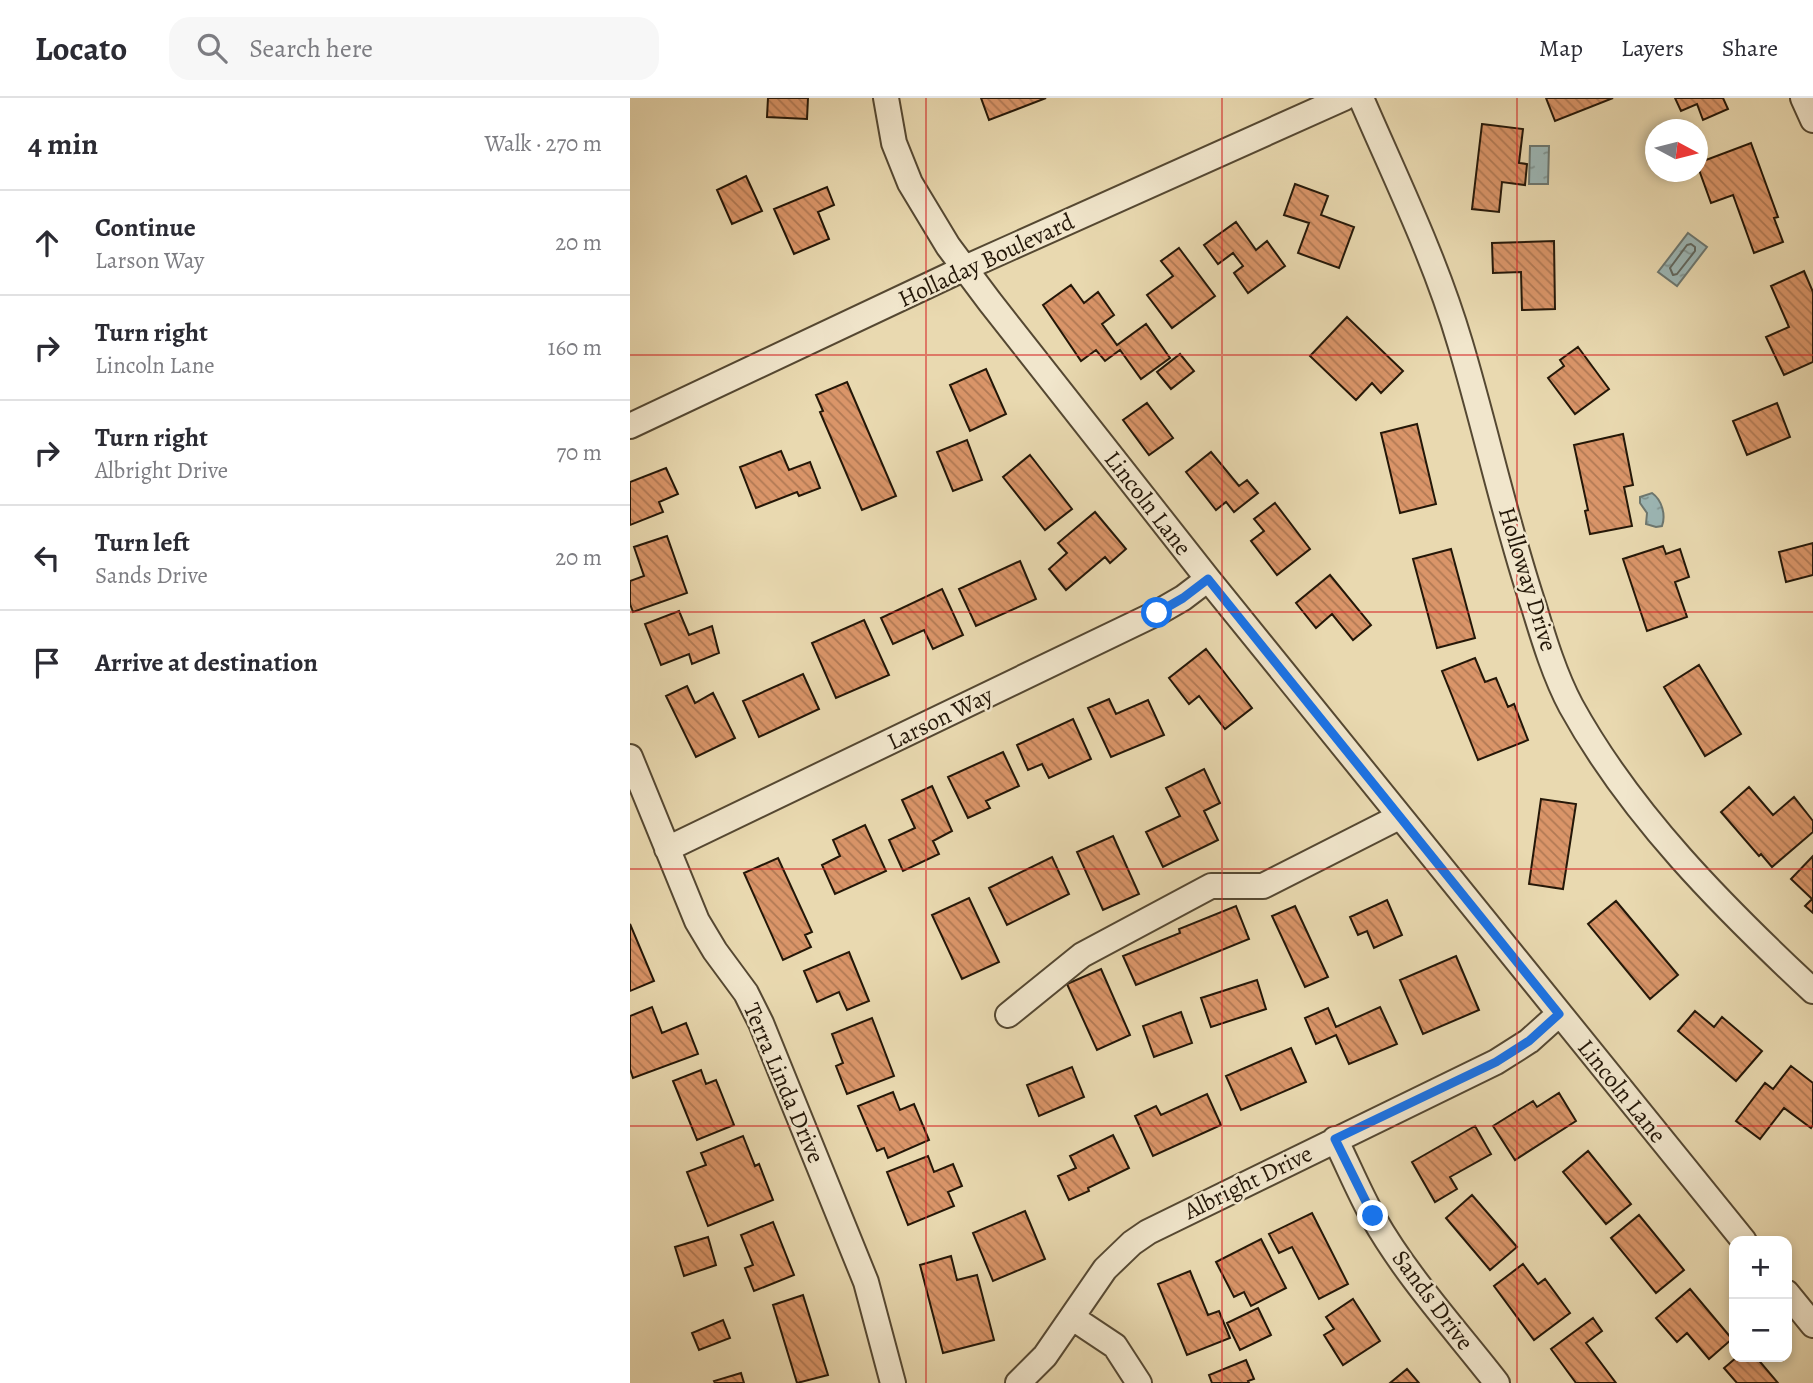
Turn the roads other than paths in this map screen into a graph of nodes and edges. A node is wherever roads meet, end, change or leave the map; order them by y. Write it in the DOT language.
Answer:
graph roads {
  1 [pos="886,98"];
  2 [pos="1344,98"];
  3 [pos="1361,98"];
  4 [pos="1803,98"];
  5 [pos="1813,120"];
  6 [pos="965,268"];
  7 [pos="630,426"];
  8 [pos="1208,579"];
  9 [pos="630,757"];
  10 [pos="1399,817"];
  11 [pos="667,849"];
  12 [pos="1813,991"];
  13 [pos="1559,1014"];
  14 [pos="1009,1015"];
  15 [pos="1335,1139"];
  16 [pos="1740,1236"];
  17 [pos="1792,1299"];
  18 [pos="1073,1318"];
  19 [pos="1813,1325"];
  20 [pos="893,1383"];
  21 [pos="1018,1383"];
  22 [pos="1139,1383"];
  23 [pos="1497,1383"];
  1 -- 6 [label="street, Lincoln Lane"];
  2 -- 6 [label="street, Holladay Boulevard"];
  3 -- 12 [label="street, Holloway Drive"];
  4 -- 5 [label="street"];
  6 -- 7 [label="street, Holladay Boulevard"];
  6 -- 8 [label="street, Lincoln Lane"];
  8 -- 10 [label="street, Lincoln Lane"];
  8 -- 11 [label="street, Larson Way"];
  9 -- 11 [label="street, Terra Linda Drive"];
  10 -- 13 [label="street, Lincoln Lane"];
  10 -- 14 [label="street"];
  11 -- 20 [label="street, Terra Linda Drive"];
  13 -- 15 [label="street, Albright Drive"];
  13 -- 16 [label="street, Lincoln Lane"];
  15 -- 18 [label="street, Albright Drive"];
  15 -- 23 [label="street, Sands Drive"];
  17 -- 19 [label="street"];
  18 -- 21 [label="street, Albright Drive"];
  18 -- 22 [label="street"];
}
